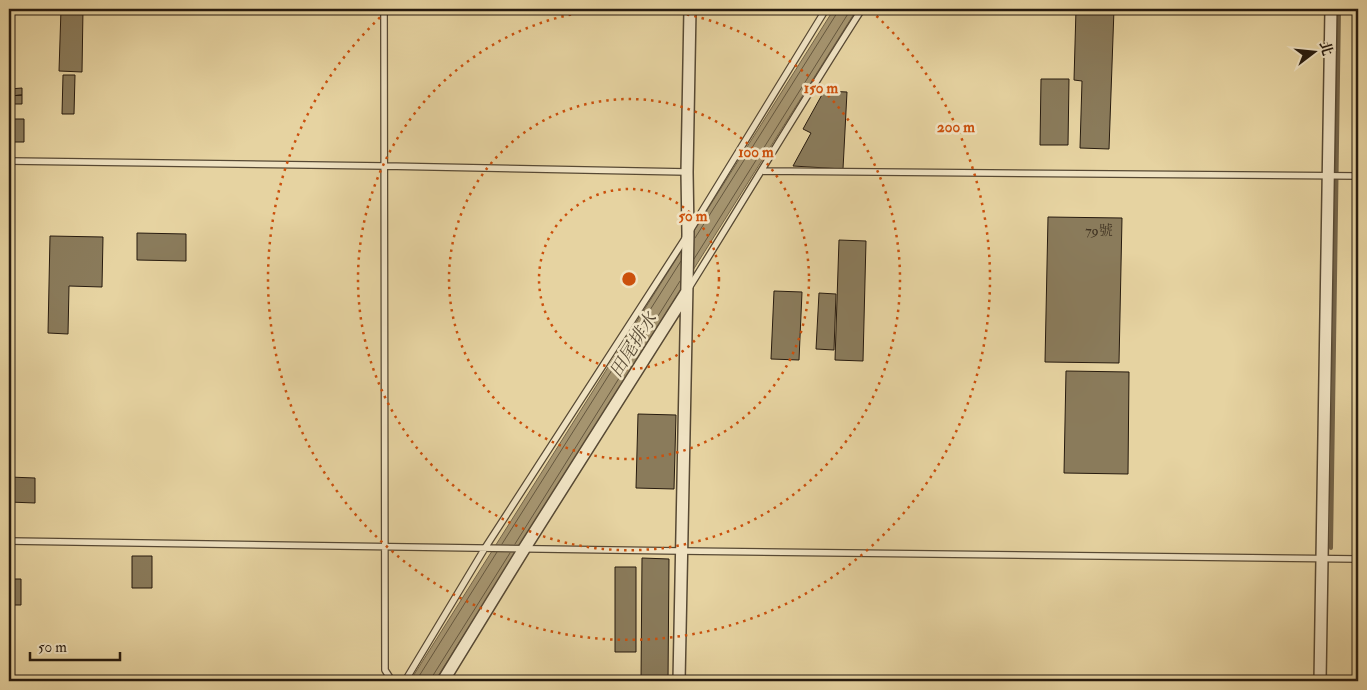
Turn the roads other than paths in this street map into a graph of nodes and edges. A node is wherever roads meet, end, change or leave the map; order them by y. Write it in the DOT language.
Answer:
graph roads {
  1 [pos="384,9"];
  2 [pos="690,9"];
  3 [pos="826,9"];
  4 [pos="862,9"];
  5 [pos="1331,9"];
  6 [pos="9,161"];
  7 [pos="384,166"];
  8 [pos="762,171"];
  9 [pos="687,172"];
  10 [pos="1328,176"];
  11 [pos="1358,176"];
  12 [pos="688,234"];
  13 [pos="686,292"];
  14 [pos="9,541"];
  15 [pos="386,547"];
  16 [pos="485,548"];
  17 [pos="524,549"];
  18 [pos="681,551"];
  19 [pos="1322,558"];
  20 [pos="1358,558"];
  21 [pos="392,681"];
  22 [pos="404,681"];
  23 [pos="443,681"];
  24 [pos="679,681"];
  25 [pos="1320,681"];
  1 -- 7 [label="lane"];
  2 -- 9 [label="street"];
  3 -- 12 [label="lane"];
  4 -- 8 [label="lane"];
  5 -- 10 [label="street"];
  6 -- 7 [label="lane"];
  7 -- 9 [label="lane"];
  7 -- 15 [label="lane"];
  8 -- 10 [label="lane"];
  8 -- 13 [label="lane"];
  9 -- 12 [label="street"];
  10 -- 11 [label="lane"];
  10 -- 19 [label="street"];
  12 -- 13 [label="street"];
  12 -- 16 [label="lane"];
  13 -- 17 [label="street"];
  13 -- 18 [label="street"];
  14 -- 15 [label="lane"];
  15 -- 16 [label="lane"];
  15 -- 21 [label="lane"];
  16 -- 17 [label="lane"];
  16 -- 22 [label="lane"];
  17 -- 18 [label="lane"];
  17 -- 23 [label="street"];
  18 -- 19 [label="lane"];
  18 -- 24 [label="street"];
  19 -- 20 [label="lane"];
  19 -- 25 [label="street"];
}
